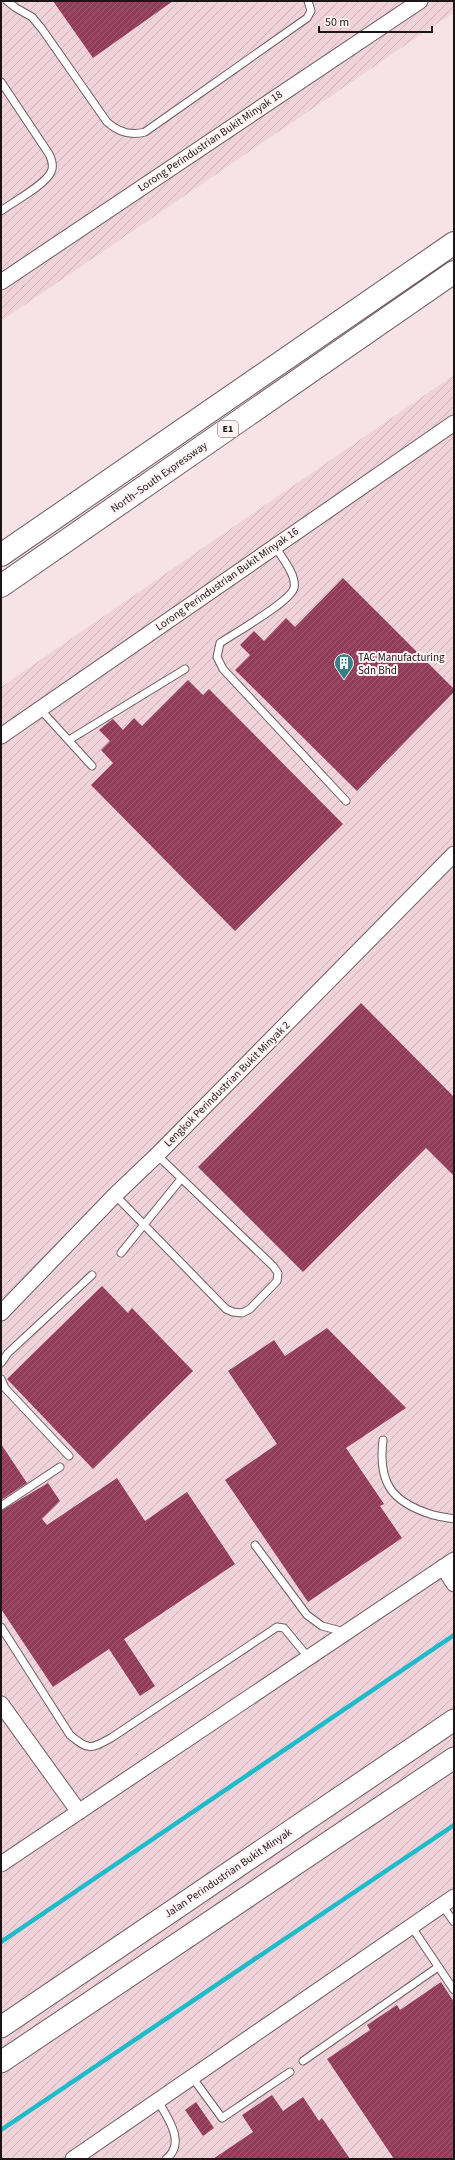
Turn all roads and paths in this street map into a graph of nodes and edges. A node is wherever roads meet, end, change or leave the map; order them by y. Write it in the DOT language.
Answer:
graph roads {
  1 [pos="7,1"];
  2 [pos="308,1"];
  3 [pos="420,1"];
  4 [pos="399,7"];
  5 [pos="1,82"];
  6 [pos="1,210"];
  7 [pos="454,243"];
  8 [pos="454,272"];
  9 [pos="1,282"];
  10 [pos="454,423"];
  11 [pos="275,546"];
  12 [pos="1,555"];
  13 [pos="1,586"];
  14 [pos="185,670"];
  15 [pos="40,709"];
  16 [pos="1,736"];
  17 [pos="69,740"];
  18 [pos="92,766"];
  19 [pos="346,802"];
  20 [pos="454,854"];
  21 [pos="157,1155"];
  22 [pos="181,1179"];
  23 [pos="115,1196"];
  24 [pos="144,1225"];
  25 [pos="121,1253"];
  26 [pos="92,1275"];
  27 [pos="1,1313"];
  28 [pos="1,1361"];
  29 [pos="1,1379"];
  30 [pos="383,1440"];
  31 [pos="69,1456"];
  32 [pos="60,1467"];
  33 [pos="1,1506"];
  34 [pos="454,1519"];
  35 [pos="254,1545"];
  36 [pos="449,1563"];
  37 [pos="453,1582"];
  38 [pos="1,1627"];
  39 [pos="345,1632"];
  40 [pos="308,1657"];
  41 [pos="1,1704"];
  42 [pos="454,1720"];
  43 [pos="454,1758"];
  44 [pos="79,1812"];
  45 [pos="1,1864"];
  46 [pos="454,1897"];
  47 [pos="442,1905"];
  48 [pos="454,1922"];
  49 [pos="411,1926"];
  50 [pos="438,1967"];
  51 [pos="454,1990"];
  52 [pos="1,2027"];
  53 [pos="303,2061"];
  54 [pos="1,2062"];
  55 [pos="290,2072"];
  56 [pos="192,2077"];
  57 [pos="158,2101"];
  58 [pos="73,2159"];
  59 [pos="166,2159"];
  1 -- 2 [label="lane"];
  3 -- 4 [label="street, Lorong Perindustrian Bukit Minyak 18"];
  4 -- 9 [label="street, Lorong Perindustrian Bukit Minyak 18"];
  5 -- 6 [label="lane"];
  7 -- 12 [label="highway, E1"];
  8 -- 13 [label="highway, North–South Expressway / E1"];
  10 -- 11 [label="street, Lorong Perindustrian Bukit Minyak 16"];
  11 -- 15 [label="street, Lorong Perindustrian Bukit Minyak 16"];
  11 -- 19 [label="lane"];
  14 -- 17 [label="lane"];
  15 -- 16 [label="street, Lorong Perindustrian Bukit Minyak 16"];
  15 -- 17 [label="lane"];
  17 -- 18 [label="lane"];
  20 -- 21 [label="street, Lengkok Perindustrian Bukit Minyak 2"];
  21 -- 22 [label="lane"];
  21 -- 23 [label="street, Lengkok Perindustrian Bukit Minyak 2"];
  22 -- 24 [label="lane"];
  22 -- 24 [label="lane"];
  23 -- 24 [label="lane"];
  23 -- 27 [label="street, Lengkok Perindustrian Bukit Minyak 2"];
  24 -- 25 [label="lane"];
  26 -- 28 [label="lane"];
  29 -- 31 [label="lane"];
  30 -- 34 [label="lane"];
  32 -- 33 [label="lane"];
  35 -- 39 [label="lane"];
  36 -- 37 [label="street"];
  36 -- 39 [label="street"];
  38 -- 40 [label="lane"];
  39 -- 40 [label="street"];
  40 -- 44 [label="street"];
  41 -- 44 [label="street"];
  42 -- 52 [label="main road, Jalan Perindustrian Bukit Minyak"];
  43 -- 54 [label="main road"];
  44 -- 45 [label="street"];
  46 -- 47 [label="street"];
  47 -- 48 [label="lane"];
  47 -- 49 [label="street"];
  49 -- 50 [label="lane"];
  49 -- 56 [label="street"];
  50 -- 51 [label="lane"];
  50 -- 53 [label="lane"];
  55 -- 56 [label="lane"];
  56 -- 57 [label="street"];
  57 -- 58 [label="street"];
  57 -- 59 [label="lane"];
}
